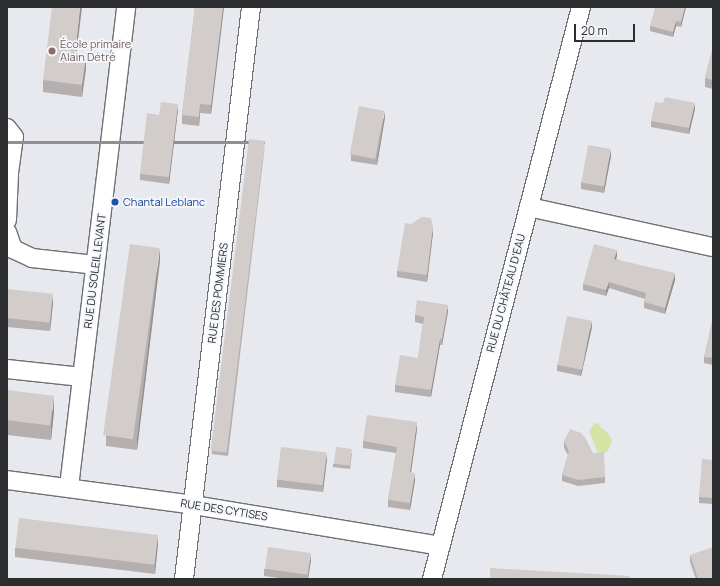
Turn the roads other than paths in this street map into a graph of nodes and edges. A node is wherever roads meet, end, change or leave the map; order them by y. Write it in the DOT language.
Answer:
graph roads {
  1 [pos="126,7"];
  2 [pos="251,7"];
  3 [pos="581,7"];
  4 [pos="7,128"];
  5 [pos="529,207"];
  6 [pos="7,220"];
  7 [pos="7,232"];
  8 [pos="713,247"];
  9 [pos="95,265"];
  10 [pos="7,369"];
  11 [pos="82,377"];
  12 [pos="7,480"];
  13 [pos="69,487"];
  14 [pos="194,505"];
  15 [pos="441,546"];
  16 [pos="184,579"];
  17 [pos="432,579"];
  1 -- 9 [label="street, RUE DU SOLEIL LEVANT"];
  2 -- 14 [label="street, RUE DES POMMIERS"];
  3 -- 5 [label="street, RUE DU CHÂTEAU D'EAU"];
  4 -- 6 [label="street"];
  5 -- 8 [label="street"];
  5 -- 15 [label="street, RUE DU CHÂTEAU D'EAU"];
  7 -- 9 [label="street"];
  9 -- 11 [label="street, RUE DU SOLEIL LEVANT"];
  10 -- 11 [label="street"];
  11 -- 13 [label="street, RUE DU SOLEIL LEVANT"];
  12 -- 13 [label="street, RUE DES CYTISES"];
  13 -- 14 [label="street, RUE DES CYTISES"];
  14 -- 15 [label="street, RUE DES CYTISES"];
  14 -- 16 [label="street, RUE DES POMMIERS"];
  15 -- 17 [label="street, RUE DU CHÂTEAU D'EAU"];
}
